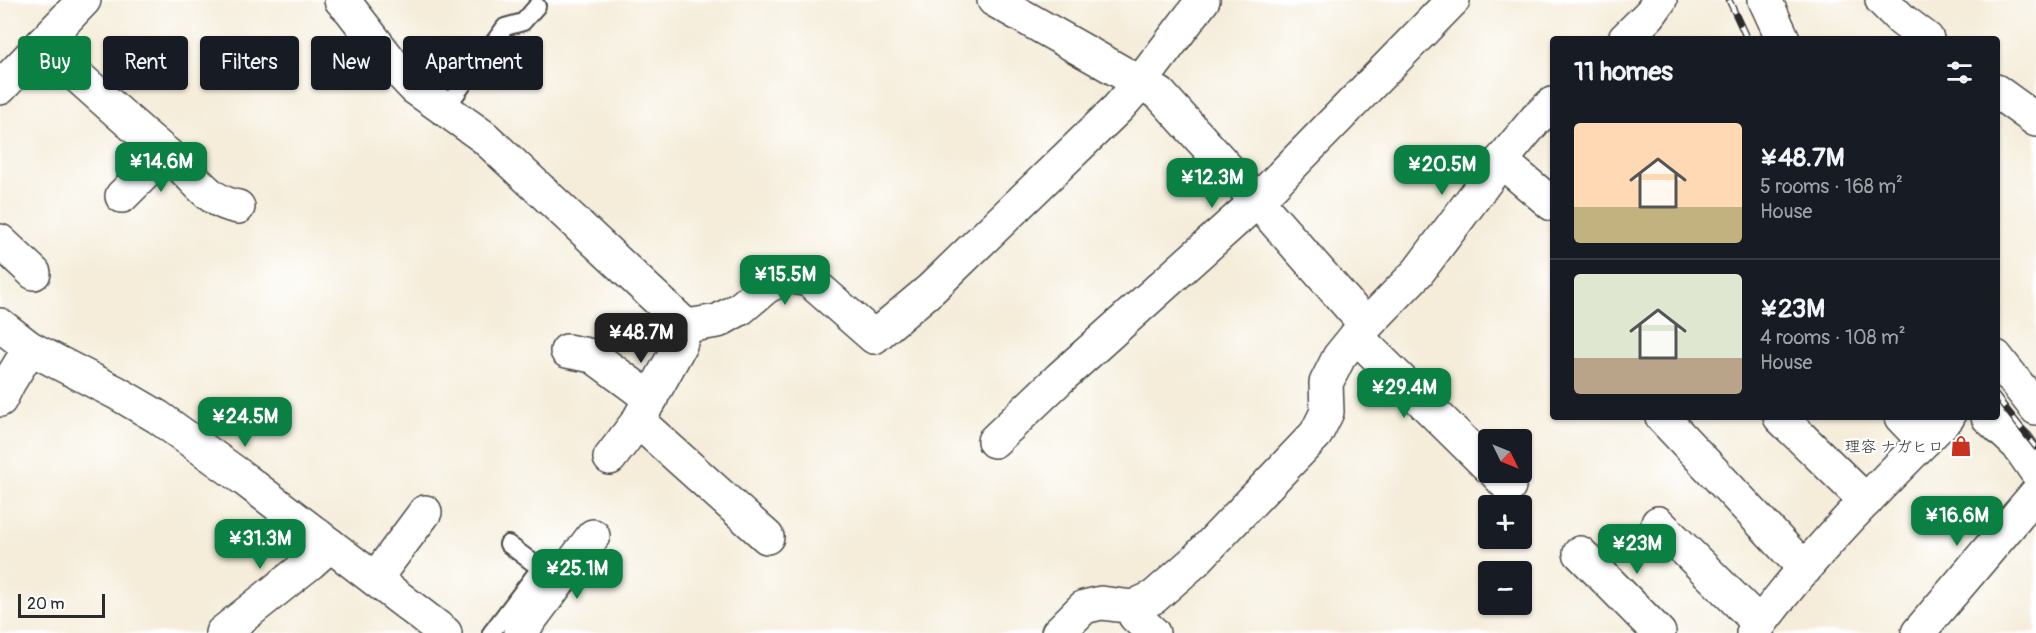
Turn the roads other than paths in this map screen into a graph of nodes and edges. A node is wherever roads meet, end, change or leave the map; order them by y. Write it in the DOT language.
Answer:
graph roads {
  1 [pos="994,0"];
  2 [pos="1203,0"];
  3 [pos="1453,0"];
  4 [pos="1660,0"];
  5 [pos="1765,0"];
  6 [pos="1882,0"];
  7 [pos="350,3"];
  8 [pos="68,6"];
  9 [pos="537,6"];
  10 [pos="47,36"];
  11 [pos="1628,36"];
  12 [pos="1782,36"];
  13 [pos="1923,36"];
  14 [pos="18,69"];
  15 [pos="1140,83"];
  16 [pos="91,87"];
  17 [pos="0,88"];
  18 [pos="2000,94"];
  19 [pos="1550,106"];
  20 [pos="445,109"];
  21 [pos="2036,120"];
  22 [pos="165,153"];
  23 [pos="1501,161"];
  24 [pos="122,196"];
  25 [pos="1257,201"];
  26 [pos="1550,202"];
  27 [pos="238,207"];
  28 [pos="0,241"];
  29 [pos="34,273"];
  30 [pos="0,325"];
  31 [pos="686,326"];
  32 [pos="1361,330"];
  33 [pos="30,348"];
  34 [pos="567,351"];
  35 [pos="2000,362"];
  36 [pos="0,400"];
  37 [pos="2036,408"];
  38 [pos="645,410"];
  39 [pos="1665,420"];
  40 [pos="1783,420"];
  41 [pos="1904,420"];
  42 [pos="1945,420"];
  43 [pos="1991,420"];
  44 [pos="994,441"];
  45 [pos="1924,441"];
  46 [pos="1478,455"];
  47 [pos="610,458"];
  48 [pos="2036,471"];
  49 [pos="2036,494"];
  50 [pos="1866,501"];
  51 [pos="425,512"];
  52 [pos="1658,523"];
  53 [pos="593,536"];
  54 [pos="766,537"];
  55 [pos="330,544"];
  56 [pos="508,544"];
  57 [pos="1580,553"];
  58 [pos="1805,569"];
  59 [pos="375,579"];
  60 [pos="1133,607"];
  61 [pos="1757,628"];
  62 [pos="222,633"];
  63 [pos="445,633"];
  64 [pos="490,633"];
  65 [pos="520,633"];
  66 [pos="1058,633"];
  67 [pos="1152,633"];
  68 [pos="1659,633"];
  69 [pos="1918,633"];
  1 -- 15 [label="street"];
  2 -- 15 [label="street"];
  3 -- 25 [label="street"];
  4 -- 11 [label="street"];
  5 -- 12 [label="street"];
  6 -- 13 [label="street"];
  7 -- 20 [label="street"];
  8 -- 10 [label="street"];
  9 -- 20 [label="lane"];
  14 -- 17 [label="street"];
  15 -- 25 [label="street"];
  15 -- 31 [label="street"];
  16 -- 22 [label="street"];
  18 -- 21 [label="street"];
  19 -- 23 [label="street"];
  20 -- 31 [label="street"];
  22 -- 24 [label="street"];
  22 -- 27 [label="street"];
  23 -- 26 [label="street"];
  23 -- 32 [label="street"];
  25 -- 32 [label="street"];
  25 -- 44 [label="street"];
  28 -- 29 [label="street"];
  30 -- 33 [label="street"];
  31 -- 38 [label="street"];
  32 -- 46 [label="street"];
  32 -- 60 [label="street"];
  33 -- 36 [label="street"];
  33 -- 55 [label="street"];
  34 -- 38 [label="street"];
  35 -- 37 [label="street"];
  38 -- 47 [label="street"];
  38 -- 54 [label="street"];
  39 -- 58 [label="street"];
  40 -- 50 [label="street"];
  41 -- 45 [label="street"];
  42 -- 45 [label="street"];
  43 -- 48 [label="street"];
  45 -- 50 [label="street"];
  49 -- 69 [label="street"];
  50 -- 58 [label="street"];
  51 -- 59 [label="street"];
  52 -- 61 [label="street"];
  53 -- 65 [label="street"];
  55 -- 59 [label="street"];
  55 -- 62 [label="street"];
  56 -- 64 [label="lane"];
  57 -- 68 [label="street"];
  58 -- 61 [label="street"];
  59 -- 63 [label="street"];
  60 -- 66 [label="street"];
  60 -- 67 [label="street"];
}
